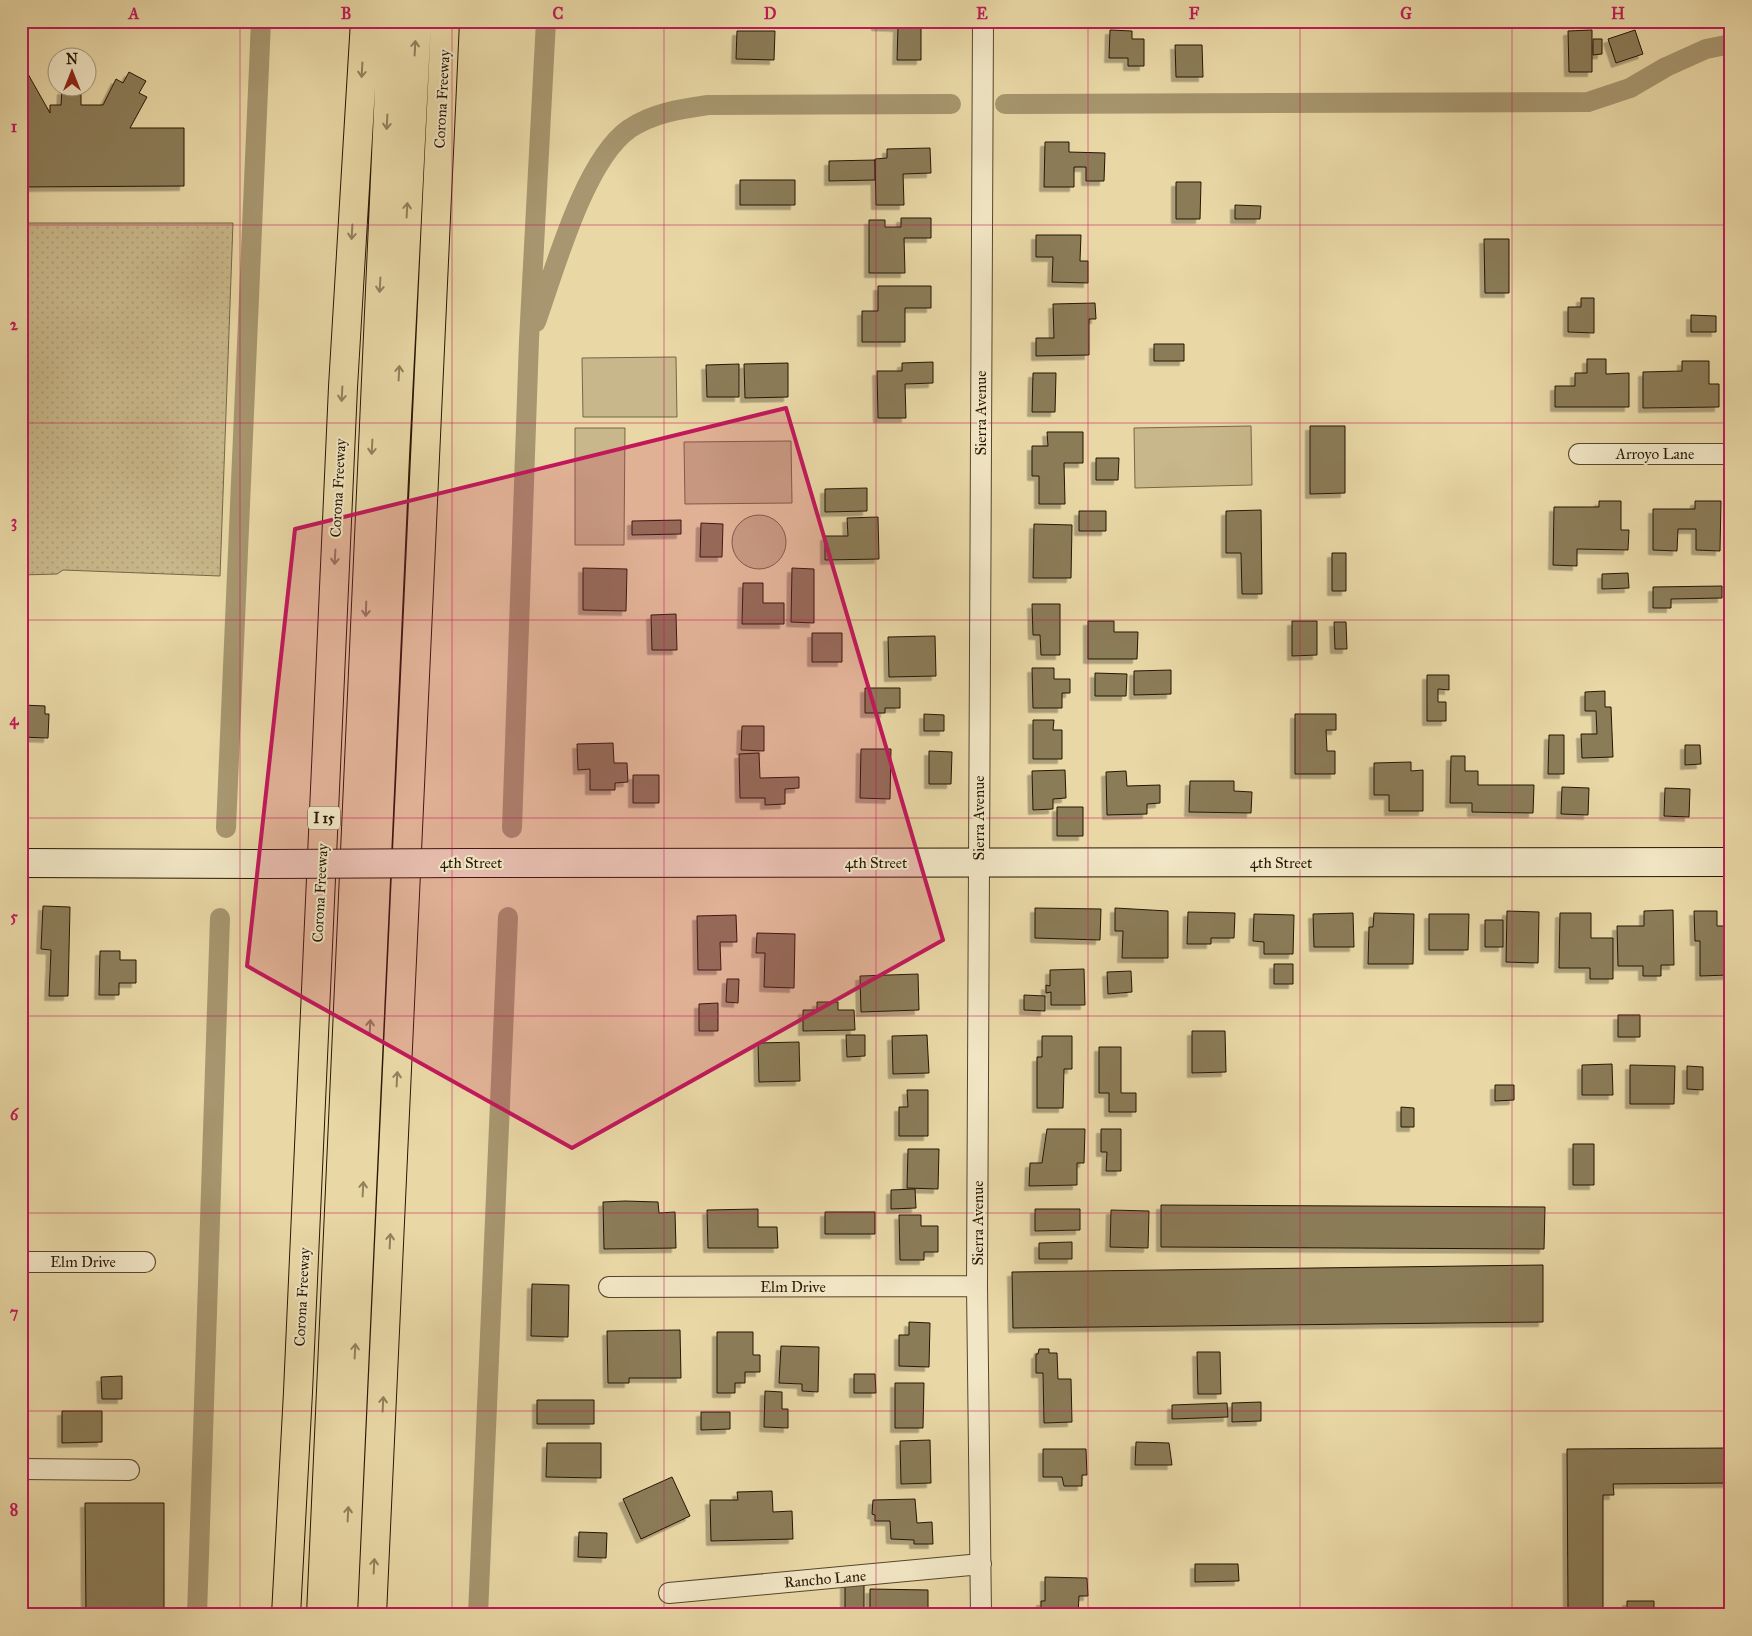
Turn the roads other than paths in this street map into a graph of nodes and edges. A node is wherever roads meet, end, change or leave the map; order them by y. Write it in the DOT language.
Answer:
graph roads {
  1 [pos="365,21"];
  2 [pos="392,21"];
  3 [pos="417,21"];
  4 [pos="445,21"];
  5 [pos="983,21"];
  6 [pos="1579,454"];
  7 [pos="1731,454"];
  8 [pos="1731,862"];
  9 [pos="979,863"];
  10 [pos="21,864"];
  11 [pos="21,1262"];
  12 [pos="144,1262"];
  13 [pos="978,1286"];
  14 [pos="609,1287"];
  15 [pos="21,1469"];
  16 [pos="129,1470"];
  17 [pos="981,1564"];
  18 [pos="669,1593"];
  19 [pos="286,1615"];
  20 [pos="321,1615"];
  21 [pos="343,1615"];
  22 [pos="372,1615"];
  23 [pos="981,1615"];
  1 -- 19 [label="highway, Corona Freeway / I 15, one-way"];
  2 -- 20 [label="highway, one-way"];
  21 -- 3 [label="highway, one-way"];
  22 -- 4 [label="highway, Corona Freeway, one-way"];
  5 -- 9 [label="street, Sierra Avenue"];
  6 -- 7 [label="street, Arroyo Lane"];
  8 -- 9 [label="street, 4th Street"];
  9 -- 10 [label="street, 4th Street, bridge"];
  9 -- 13 [label="street, Sierra Avenue"];
  11 -- 12 [label="street, Elm Drive"];
  13 -- 14 [label="street, Elm Drive"];
  13 -- 17 [label="street, Sierra Avenue"];
  15 -- 16 [label="street"];
  17 -- 18 [label="street, Rancho Lane"];
  17 -- 23 [label="street, Sierra Avenue"];
}
